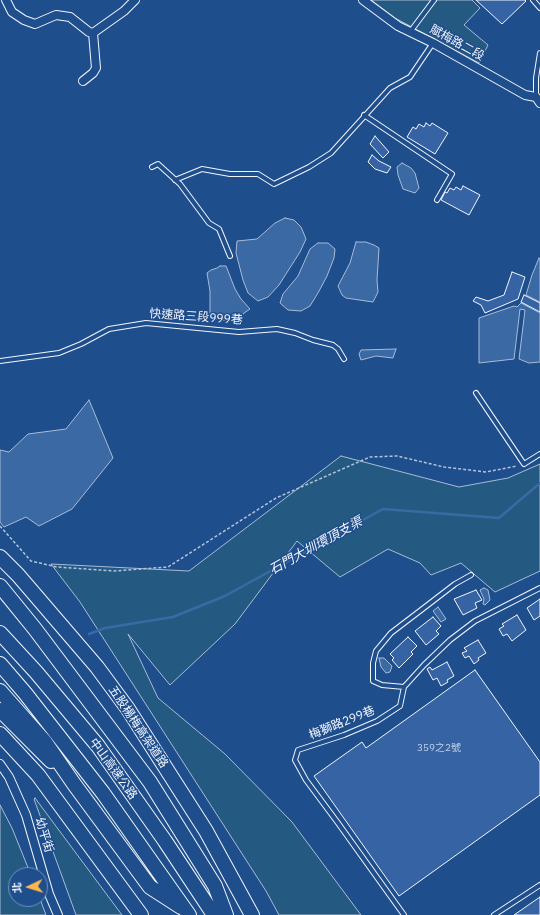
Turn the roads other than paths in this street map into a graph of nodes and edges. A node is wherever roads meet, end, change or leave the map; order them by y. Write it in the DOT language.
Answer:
graph roads {
  1 [pos="6,0"];
  2 [pos="135,0"];
  3 [pos="363,0"];
  4 [pos="434,0"];
  5 [pos="533,0"];
  6 [pos="540,8"];
  7 [pos="410,32"];
  8 [pos="93,34"];
  9 [pos="433,43"];
  10 [pos="540,53"];
  11 [pos="83,81"];
  12 [pos="538,100"];
  13 [pos="364,116"];
  14 [pos="152,167"];
  15 [pos="176,180"];
  16 [pos="437,200"];
  17 [pos="230,256"];
  18 [pos="344,359"];
  19 [pos="0,361"];
  20 [pos="476,393"];
  21 [pos="540,454"];
  22 [pos="0,557"];
  23 [pos="0,574"];
  24 [pos="471,576"];
  25 [pos="0,586"];
  26 [pos="540,588"];
  27 [pos="0,633"];
  28 [pos="0,664"];
  29 [pos="78,684"];
  30 [pos="404,687"];
  31 [pos="0,691"];
  32 [pos="0,710"];
  33 [pos="0,734"];
  34 [pos="0,764"];
  35 [pos="74,784"];
  36 [pos="540,885"];
  37 [pos="188,913"];
  38 [pos="58,915"];
  39 [pos="141,915"];
  40 [pos="214,915"];
  41 [pos="226,915"];
  42 [pos="252,915"];
  43 [pos="404,915"];
  44 [pos="494,915"];
  1 -- 8 [label="street"];
  2 -- 8 [label="street"];
  3 -- 7 [label="street, 賦梅路二段"];
  4 -- 7 [label="lane"];
  5 -- 6 [label="lane"];
  7 -- 9 [label="street, 賦梅路二段"];
  8 -- 11 [label="street"];
  9 -- 12 [label="street, 賦梅路二段"];
  9 -- 13 [label="lane"];
  10 -- 12 [label="lane"];
  13 -- 15 [label="lane"];
  13 -- 16 [label="lane"];
  14 -- 15 [label="lane"];
  15 -- 17 [label="lane"];
  18 -- 19 [label="lane, 快速路三段999巷"];
  20 -- 21 [label="lane"];
  22 -- 42 [label="highway, 五股楊梅高架道路"];
  23 -- 29 [label="highway"];
  24 -- 30 [label="lane"];
  25 -- 29 [label="highway"];
  26 -- 30 [label="lane, 梅獅路299巷"];
  27 -- 40 [label="highway, 中山高速公路"];
  28 -- 37 [label="highway, 中山高速公路"];
  29 -- 41 [label="highway"];
  30 -- 43 [label="lane, 梅獅路299巷"];
  31 -- 35 [label="highway"];
  32 -- 35 [label="highway"];
  33 -- 39 [label="highway"];
  34 -- 38 [label="street, 幼平街"];
  35 -- 37 [label="highway"];
  36 -- 44 [label="lane"];
}
